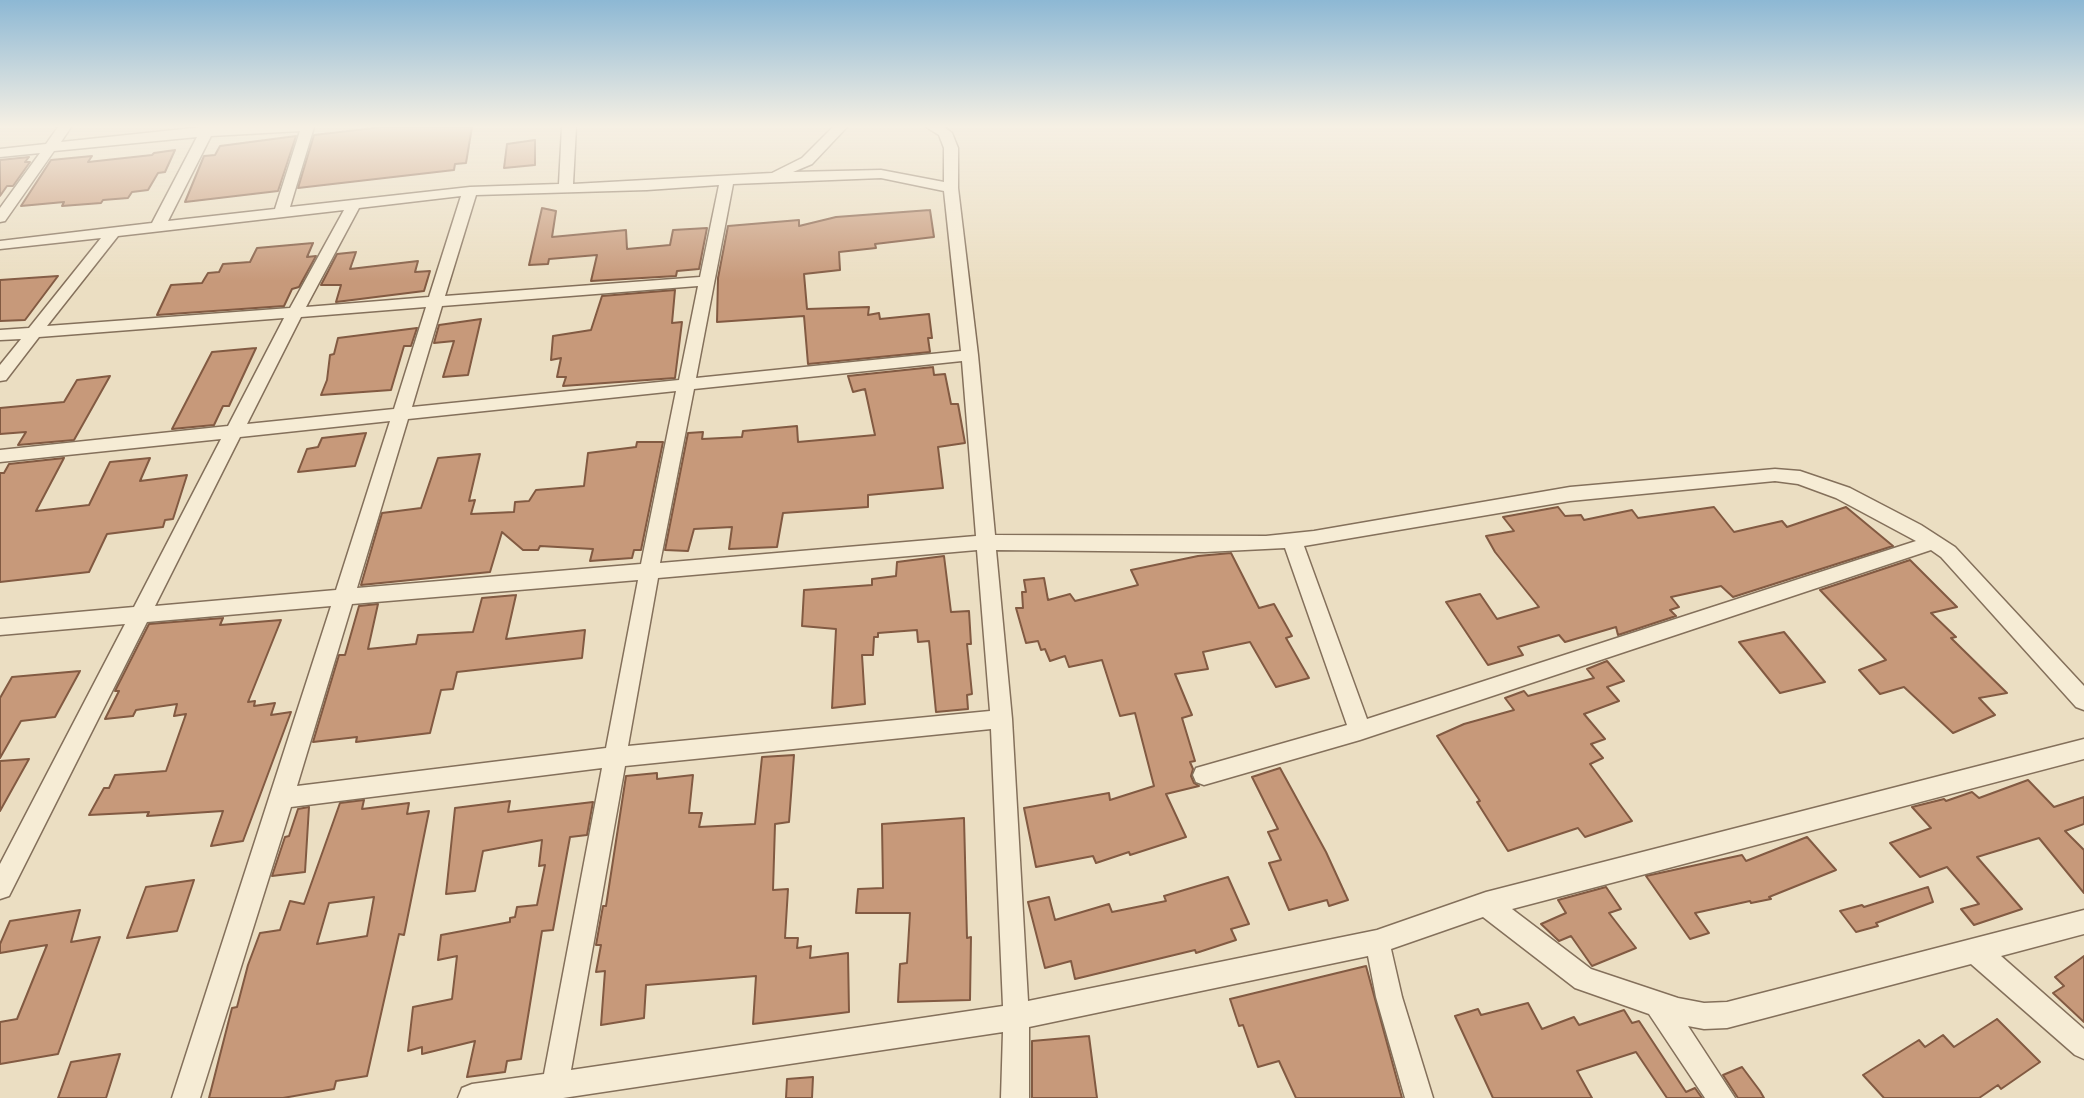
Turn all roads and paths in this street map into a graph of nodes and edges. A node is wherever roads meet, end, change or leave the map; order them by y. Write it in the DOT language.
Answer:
graph roads {
  1 [pos="28,178"];
  2 [pos="183,178"];
  3 [pos="292,178"];
  4 [pos="566,178"];
  5 [pos="752,178"];
  6 [pos="902,178"];
  7 [pos="951,178"];
  8 [pos="727,180"];
  9 [pos="951,188"];
  10 [pos="565,189"];
  11 [pos="470,191"];
  12 [pos="354,204"];
  13 [pos="281,212"];
  14 [pos="0,218"];
  15 [pos="158,226"];
  16 [pos="113,232"];
  17 [pos="0,245"];
  18 [pos="708,281"];
  19 [pos="437,303"];
  20 [pos="295,313"];
  21 [pos="33,332"];
  22 [pos="0,335"];
  23 [pos="970,355"];
  24 [pos="0,376"];
  25 [pos="687,387"];
  26 [pos="402,413"];
  27 [pos="236,430"];
  28 [pos="0,456"];
  29 [pos="1292,540"];
  30 [pos="985,542"];
  31 [pos="1934,542"];
  32 [pos="649,571"];
  33 [pos="344,598"];
  34 [pos="141,615"];
  35 [pos="0,627"];
  36 [pos="2084,701"];
  37 [pos="1001,719"];
  38 [pos="1360,731"];
  39 [pos="2084,749"];
  40 [pos="614,757"];
  41 [pos="1204,775"];
  42 [pos="282,798"];
  43 [pos="8,857"];
  44 [pos="0,888"];
  45 [pos="1486,904"];
  46 [pos="2084,922"];
  47 [pos="1377,942"];
  48 [pos="1976,951"];
  49 [pos="1658,1005"];
  50 [pos="1016,1017"];
  51 [pos="2084,1046"];
  52 [pos="555,1086"];
  53 [pos="186,1098"];
  54 [pos="472,1098"];
  55 [pos="1014,1098"];
  56 [pos="1419,1098"];
  57 [pos="1721,1098"];
  1 -- 14 [label="street"];
  2 -- 15 [label="street"];
  3 -- 13 [label="street"];
  4 -- 10 [label="street"];
  5 -- 8 [label="street"];
  6 -- 9 [label="street"];
  7 -- 9 [label="street"];
  8 -- 10 [label="street"];
  8 -- 18 [label="street"];
  9 -- 23 [label="street"];
  10 -- 11 [label="street"];
  11 -- 12 [label="street"];
  11 -- 19 [label="street"];
  12 -- 13 [label="street"];
  12 -- 20 [label="street"];
  13 -- 15 [label="street"];
  15 -- 16 [label="street"];
  16 -- 17 [label="street"];
  16 -- 21 [label="street"];
  18 -- 19 [label="street"];
  18 -- 25 [label="street"];
  19 -- 20 [label="street"];
  19 -- 26 [label="street"];
  20 -- 21 [label="street"];
  20 -- 27 [label="street"];
  21 -- 22 [label="street"];
  21 -- 24 [label="street"];
  23 -- 25 [label="street"];
  23 -- 30 [label="street"];
  25 -- 26 [label="street"];
  25 -- 32 [label="street"];
  26 -- 27 [label="street"];
  26 -- 33 [label="street"];
  27 -- 28 [label="street"];
  27 -- 34 [label="street"];
  29 -- 30 [label="street"];
  29 -- 31 [label="street"];
  29 -- 38 [label="street"];
  30 -- 32 [label="street"];
  30 -- 37 [label="street"];
  31 -- 36 [label="street"];
  31 -- 38 [label="street"];
  32 -- 33 [label="street"];
  32 -- 40 [label="street"];
  33 -- 34 [label="street"];
  33 -- 42 [label="street"];
  34 -- 35 [label="street"];
  34 -- 43 [label="street"];
  37 -- 40 [label="street"];
  37 -- 50 [label="street"];
  38 -- 41 [label="street"];
  39 -- 45 [label="street"];
  40 -- 42 [label="street"];
  40 -- 52 [label="street"];
  42 -- 53 [label="street"];
  43 -- 44 [label="street"];
  45 -- 47 [label="street"];
  45 -- 49 [label="street"];
  46 -- 48 [label="street"];
  47 -- 50 [label="street"];
  47 -- 56 [label="street"];
  48 -- 49 [label="street"];
  48 -- 51 [label="street"];
  49 -- 57 [label="street"];
  50 -- 52 [label="street"];
  50 -- 55 [label="street"];
  52 -- 54 [label="street"];
}
